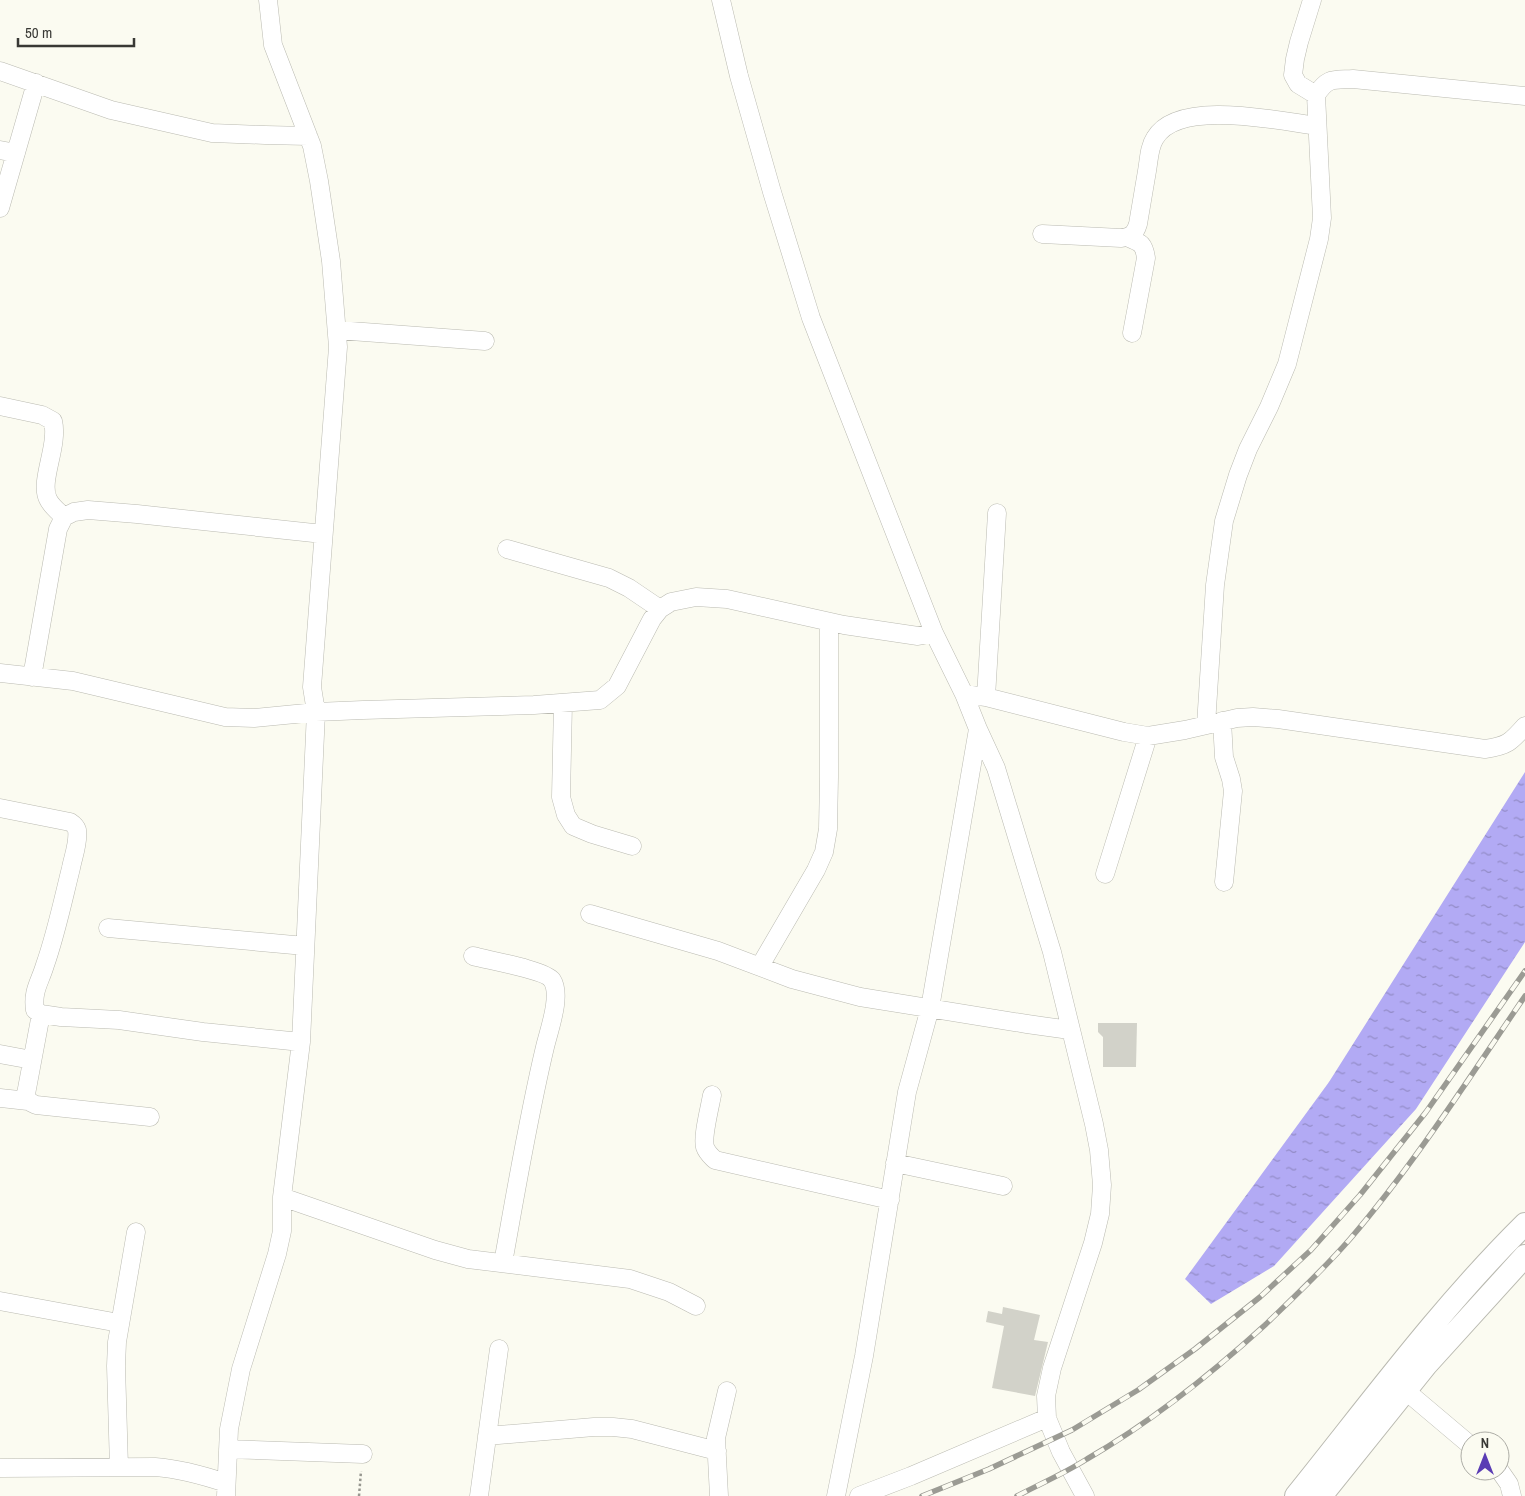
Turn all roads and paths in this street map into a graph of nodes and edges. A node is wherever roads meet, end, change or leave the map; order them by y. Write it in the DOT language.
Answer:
graph roads {
  1 [pos="268,0"];
  2 [pos="721,0"];
  3 [pos="1312,0"];
  4 [pos="0,71"];
  5 [pos="36,84"];
  6 [pos="1316,95"];
  7 [pos="1525,96"];
  8 [pos="1317,126"];
  9 [pos="308,136"];
  10 [pos="8,151"];
  11 [pos="0,208"];
  12 [pos="1042,234"];
  13 [pos="1129,238"];
  14 [pos="337,330"];
  15 [pos="1132,333"];
  16 [pos="485,341"];
  17 [pos="0,406"];
  18 [pos="997,512"];
  19 [pos="64,517"];
  20 [pos="323,534"];
  21 [pos="507,549"];
  22 [pos="660,609"];
  23 [pos="829,622"];
  24 [pos="934,633"];
  25 [pos="0,673"];
  26 [pos="32,676"];
  27 [pos="964,694"];
  28 [pos="986,697"];
  29 [pos="563,703"];
  30 [pos="316,712"];
  31 [pos="1214,723"];
  32 [pos="1525,726"];
  33 [pos="978,729"];
  34 [pos="1148,736"];
  35 [pos="0,808"];
  36 [pos="632,846"];
  37 [pos="1105,874"];
  38 [pos="1224,882"];
  39 [pos="590,914"];
  40 [pos="108,928"];
  41 [pos="305,946"];
  42 [pos="473,956"];
  43 [pos="760,966"];
  44 [pos="930,1008"];
  45 [pos="41,1014"];
  46 [pos="1070,1030"];
  47 [pos="301,1042"];
  48 [pos="0,1054"];
  49 [pos="32,1060"];
  50 [pos="712,1095"];
  51 [pos="0,1098"];
  52 [pos="28,1101"];
  53 [pos="150,1117"];
  54 [pos="895,1163"];
  55 [pos="1003,1186"];
  56 [pos="282,1197"];
  57 [pos="890,1200"];
  58 [pos="1525,1224"];
  59 [pos="136,1232"];
  60 [pos="1525,1256"];
  61 [pos="503,1263"];
  62 [pos="0,1301"];
  63 [pos="696,1306"];
  64 [pos="120,1323"];
  65 [pos="499,1349"];
  66 [pos="727,1391"];
  67 [pos="1406,1391"];
  68 [pos="1047,1418"];
  69 [pos="487,1436"];
  70 [pos="1460,1437"];
  71 [pos="228,1449"];
  72 [pos="718,1451"];
  73 [pos="363,1454"];
  74 [pos="119,1467"];
  75 [pos="0,1468"];
  76 [pos="1506,1481"];
  77 [pos="226,1490"];
  78 [pos="358,1496"];
  79 [pos="479,1496"];
  80 [pos="720,1496"];
  81 [pos="836,1496"];
  82 [pos="859,1496"];
  83 [pos="1085,1496"];
  84 [pos="1296,1496"];
  85 [pos="1321,1496"];
  86 [pos="1512,1496"];
  1 -- 9 [label="street"];
  2 -- 24 [label="street"];
  3 -- 6 [label="street"];
  4 -- 5 [label="street"];
  5 -- 9 [label="street"];
  5 -- 10 [label="street"];
  6 -- 7 [label="street"];
  6 -- 8 [label="street"];
  8 -- 13 [label="street"];
  8 -- 31 [label="street"];
  9 -- 14 [label="street"];
  10 -- 11 [label="street"];
  12 -- 13 [label="street"];
  13 -- 15 [label="street"];
  14 -- 16 [label="street"];
  14 -- 20 [label="street"];
  17 -- 19 [label="street"];
  18 -- 28 [label="street"];
  19 -- 20 [label="street"];
  19 -- 26 [label="street"];
  20 -- 30 [label="street"];
  21 -- 22 [label="street"];
  22 -- 23 [label="street"];
  22 -- 29 [label="street"];
  23 -- 24 [label="street"];
  23 -- 43 [label="street"];
  24 -- 27 [label="street"];
  25 -- 26 [label="street"];
  26 -- 30 [label="street"];
  27 -- 28 [label="street"];
  27 -- 33 [label="street"];
  28 -- 34 [label="street"];
  29 -- 30 [label="street"];
  29 -- 36 [label="street"];
  30 -- 41 [label="street"];
  31 -- 32 [label="street"];
  31 -- 34 [label="street"];
  31 -- 38 [label="street"];
  33 -- 44 [label="street"];
  33 -- 46 [label="street"];
  34 -- 37 [label="street"];
  35 -- 45 [label="street"];
  39 -- 43 [label="street"];
  40 -- 41 [label="street"];
  41 -- 47 [label="street"];
  42 -- 61 [label="street"];
  43 -- 44 [label="street"];
  44 -- 46 [label="street"];
  44 -- 54 [label="street"];
  45 -- 47 [label="street"];
  45 -- 49 [label="street"];
  46 -- 68 [label="street"];
  47 -- 56 [label="street"];
  48 -- 49 [label="street"];
  49 -- 52 [label="street"];
  50 -- 57 [label="street"];
  51 -- 52 [label="street"];
  52 -- 53 [label="street"];
  54 -- 55 [label="street"];
  54 -- 57 [label="street"];
  56 -- 61 [label="street"];
  56 -- 71 [label="street"];
  57 -- 81 [label="street"];
  58 -- 84 [label="main road"];
  59 -- 64 [label="street"];
  60 -- 67 [label="main road"];
  61 -- 63 [label="street"];
  62 -- 64 [label="street"];
  64 -- 74 [label="street"];
  65 -- 69 [label="street"];
  66 -- 72 [label="street"];
  67 -- 70 [label="street"];
  67 -- 85 [label="main road"];
  68 -- 82 [label="street"];
  68 -- 83 [label="street"];
  69 -- 72 [label="street"];
  69 -- 79 [label="street"];
  71 -- 73 [label="street"];
  71 -- 77 [label="street"];
  72 -- 80 [label="street"];
  73 -- 78 [label="path"];
  74 -- 75 [label="street"];
  74 -- 77 [label="street"];
  76 -- 86 [label="street"];
}
